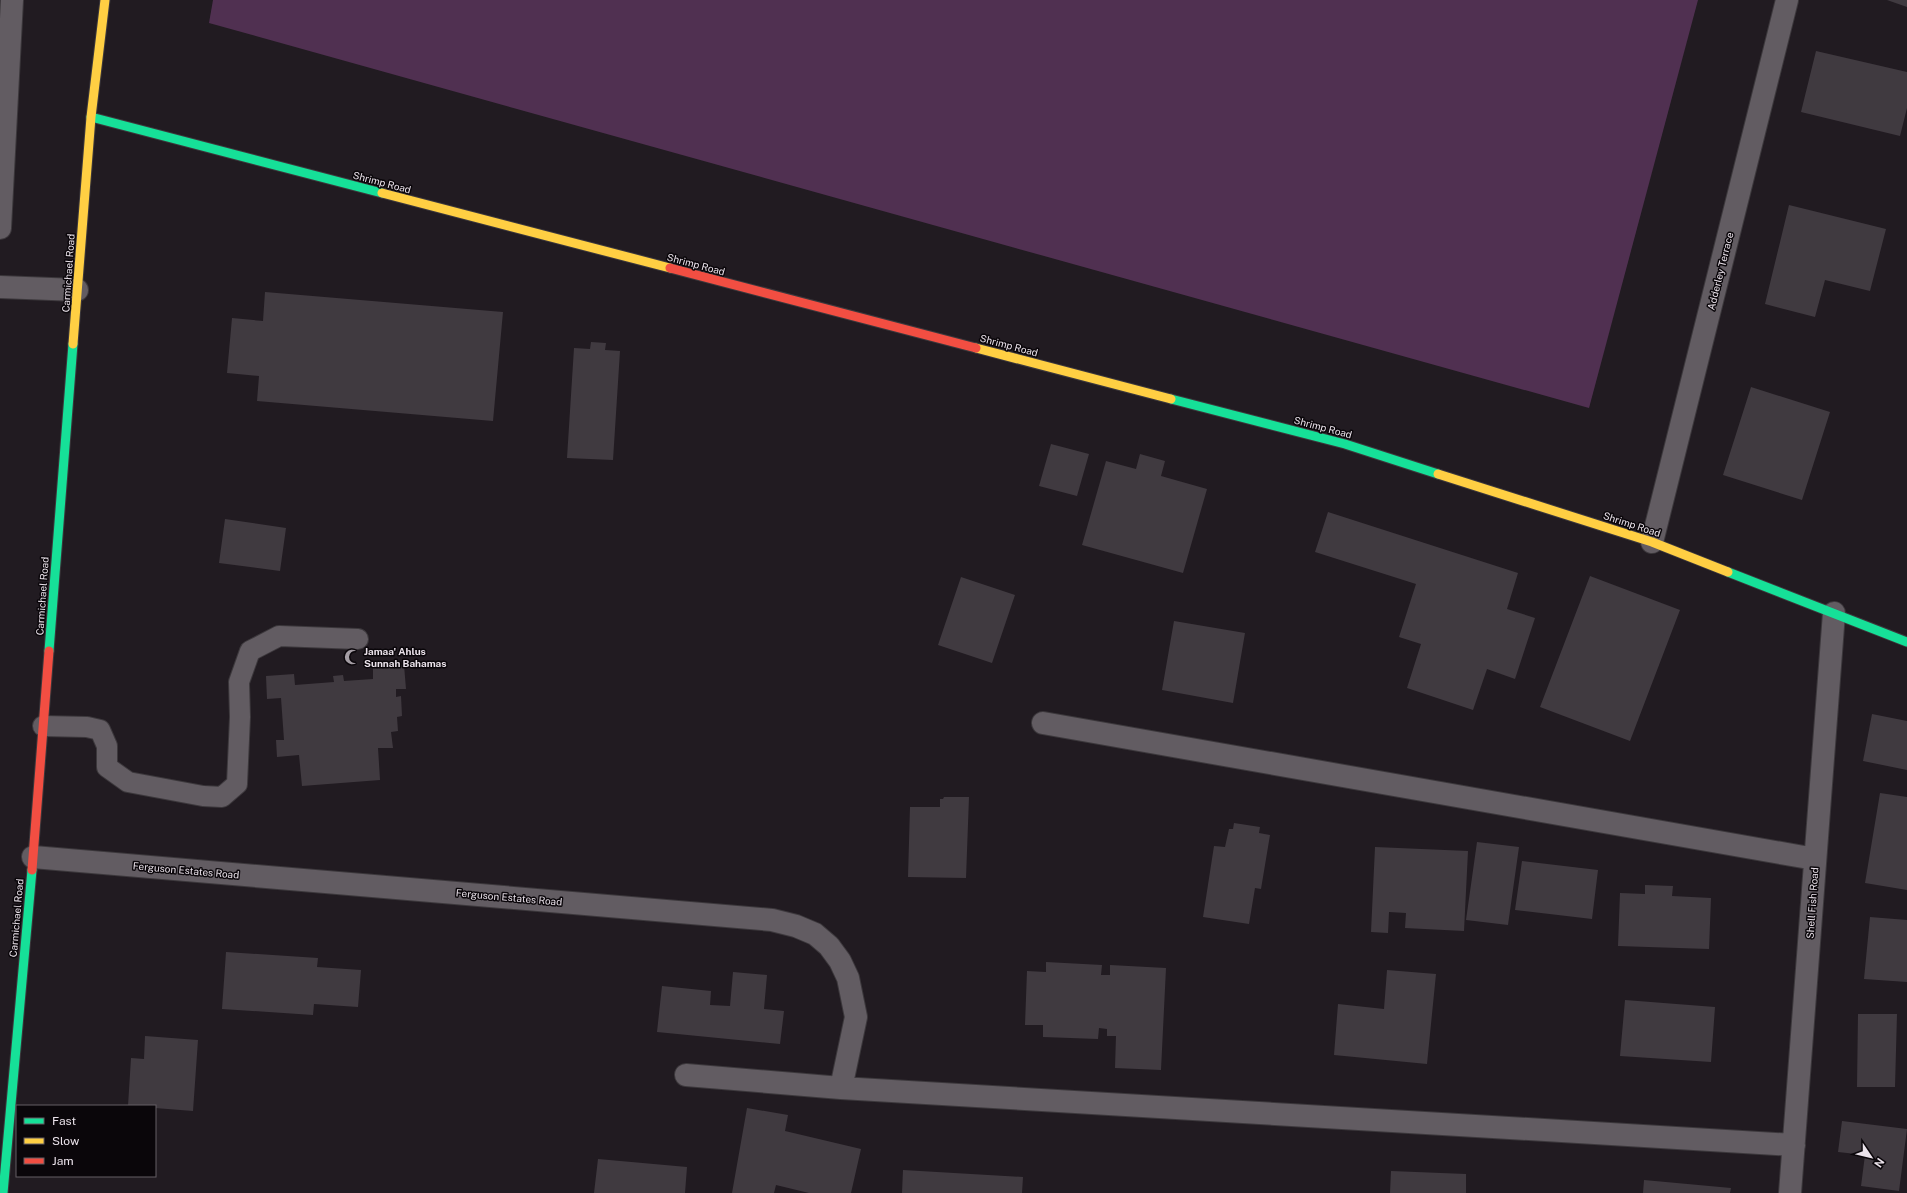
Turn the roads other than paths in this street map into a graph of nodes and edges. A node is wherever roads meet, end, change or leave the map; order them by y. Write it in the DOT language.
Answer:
graph roads {
  1 [pos="12,0"];
  2 [pos="105,0"];
  3 [pos="1787,0"];
  4 [pos="91,117"];
  5 [pos="0,228"];
  6 [pos="0,287"];
  7 [pos="77,290"];
  8 [pos="1652,542"];
  9 [pos="1834,613"];
  10 [pos="358,639"];
  11 [pos="1907,642"];
  12 [pos="1043,723"];
  13 [pos="43,726"];
  14 [pos="33,857"];
  15 [pos="1815,858"];
  16 [pos="686,1075"];
  17 [pos="841,1088"];
  18 [pos="1794,1145"];
  19 [pos="3,1193"];
  20 [pos="1790,1193"];
  1 -- 5 [label="street"];
  2 -- 4 [label="street, Carmichael Road"];
  3 -- 8 [label="street, Adderley Terrace"];
  4 -- 7 [label="street, Carmichael Road"];
  4 -- 8 [label="street, Shrimp Road"];
  6 -- 7 [label="street"];
  7 -- 13 [label="street, Carmichael Road"];
  8 -- 9 [label="street, Shrimp Road"];
  9 -- 11 [label="street, Shrimp Road"];
  9 -- 15 [label="street, Shell Fish Road"];
  10 -- 13 [label="lane"];
  12 -- 15 [label="street"];
  13 -- 14 [label="street, Carmichael Road"];
  14 -- 17 [label="street, Ferguson Estates Road"];
  14 -- 19 [label="street, Carmichael Road"];
  15 -- 18 [label="street, Shell Fish Road"];
  16 -- 17 [label="street"];
  17 -- 18 [label="street"];
  18 -- 20 [label="street, Shell Fish Road"];
}
